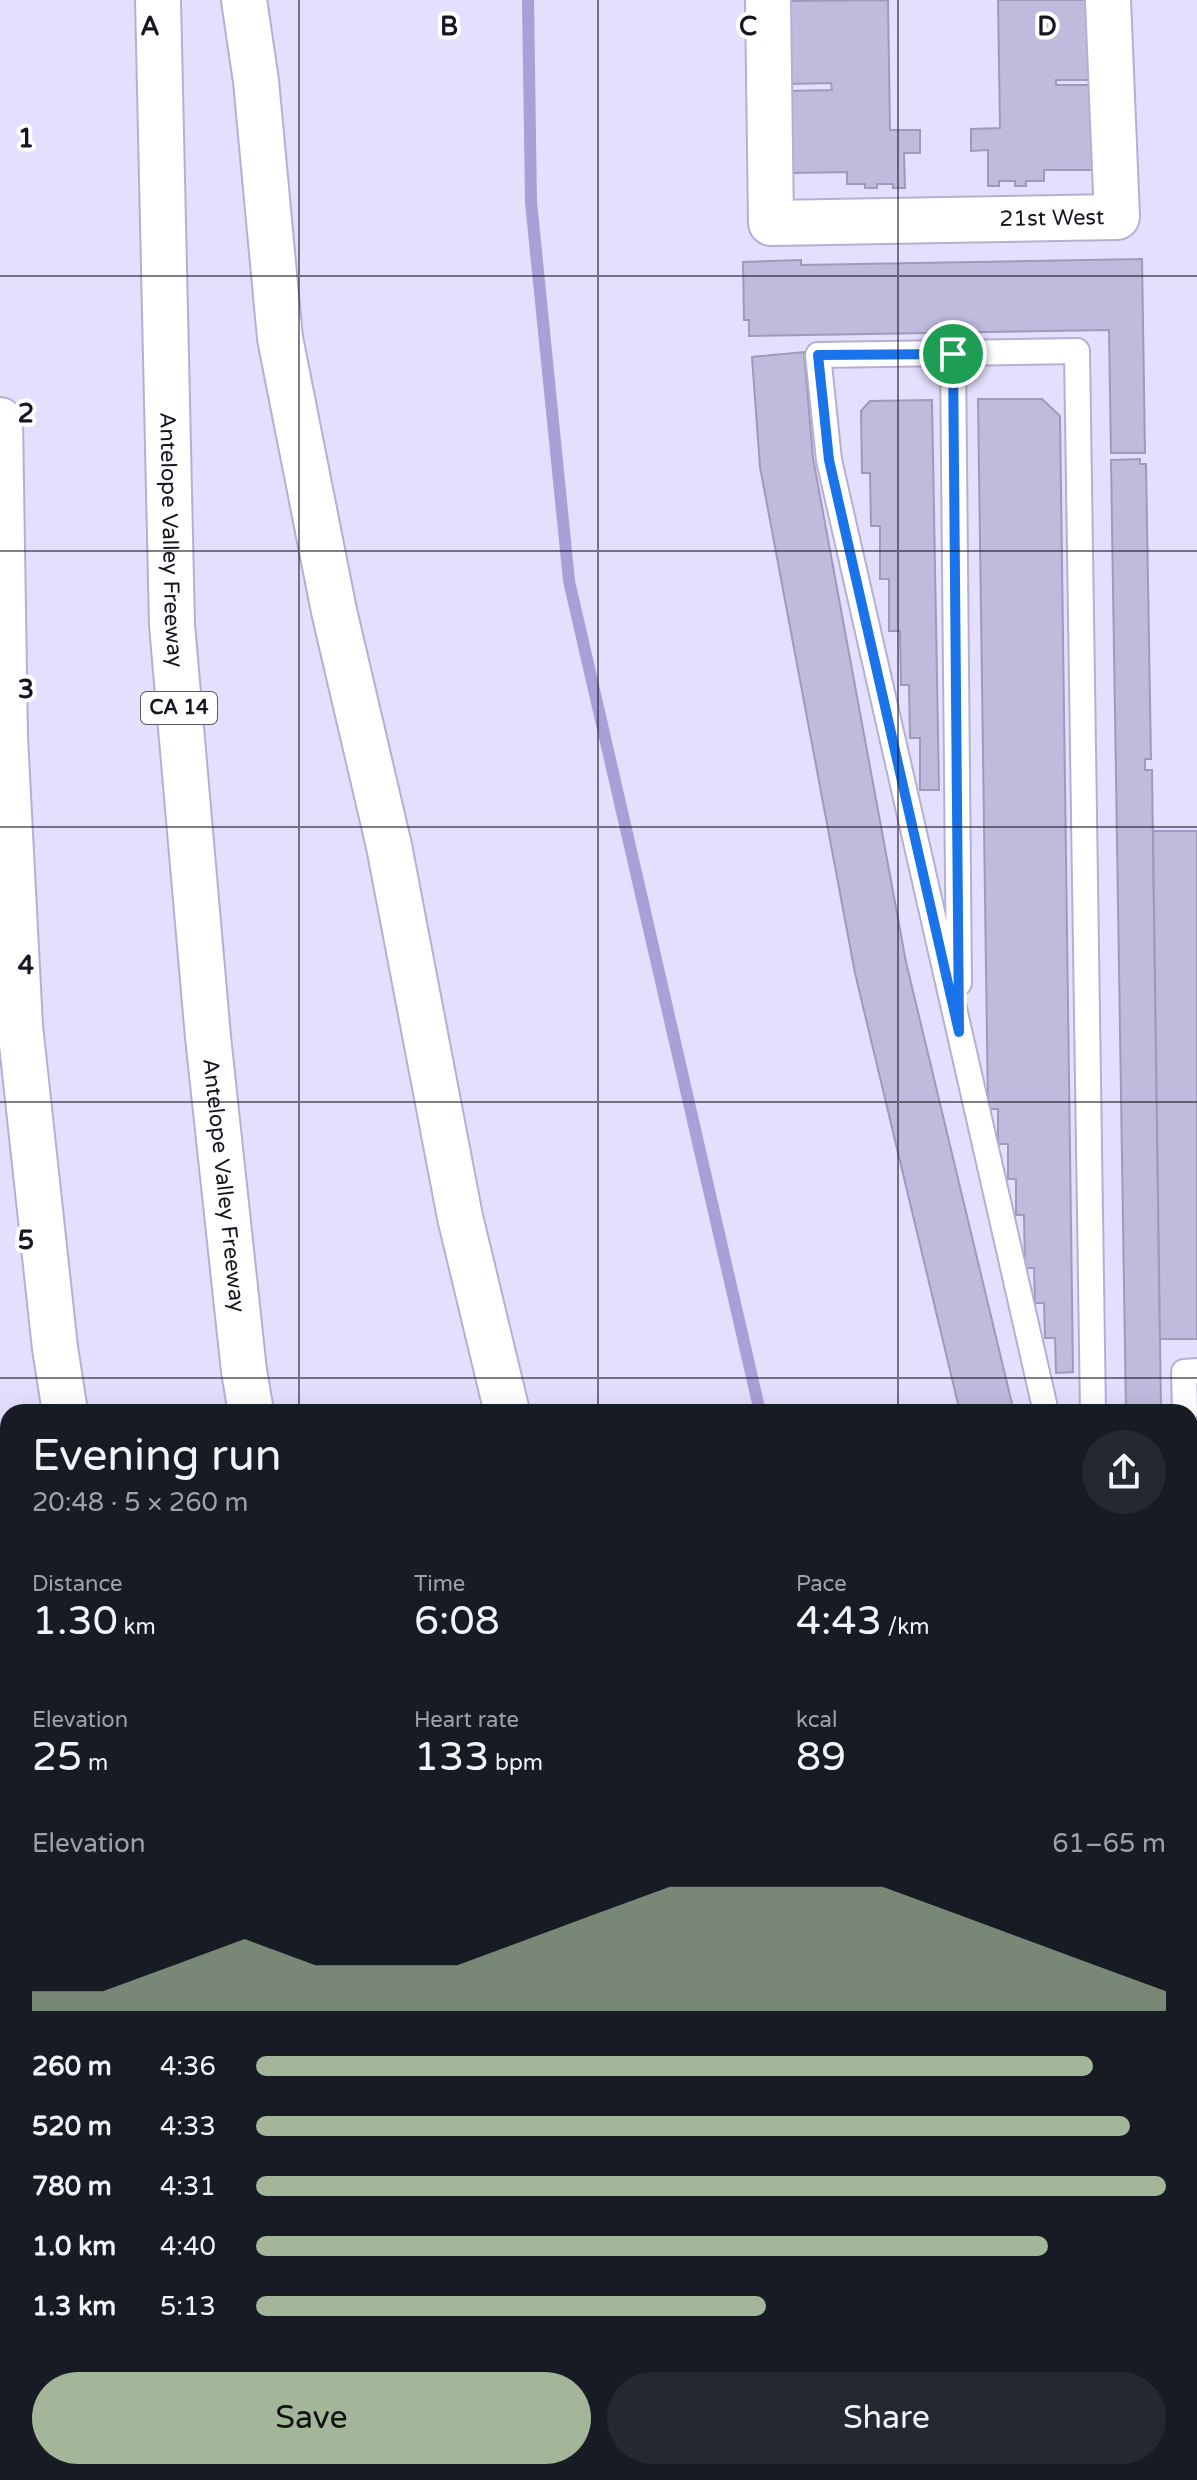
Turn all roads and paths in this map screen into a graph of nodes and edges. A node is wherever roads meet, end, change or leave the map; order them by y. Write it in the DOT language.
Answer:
graph roads {
  1 [pos="158,0"];
  2 [pos="244,0"];
  3 [pos="768,0"];
  4 [pos="1108,0"];
  5 [pos="953,354"];
  6 [pos="0,420"];
  7 [pos="959,1032"];
  8 [pos="1197,1371"];
  9 [pos="64,1404"];
  10 [pos="250,1404"];
  11 [pos="505,1404"];
  12 [pos="1044,1404"];
  13 [pos="1093,1404"];
  14 [pos="1185,1404"];
  1 -- 10 [label="main road, Antelope Valley Freeway / CA 14"];
  2 -- 11 [label="main road"];
  3 -- 4 [label="main road, 21st West"];
  5 -- 7 [label="lane"];
  5 -- 7 [label="lane"];
  5 -- 13 [label="lane"];
  6 -- 9 [label="main road"];
  7 -- 12 [label="lane"];
  8 -- 14 [label="lane"];
}
